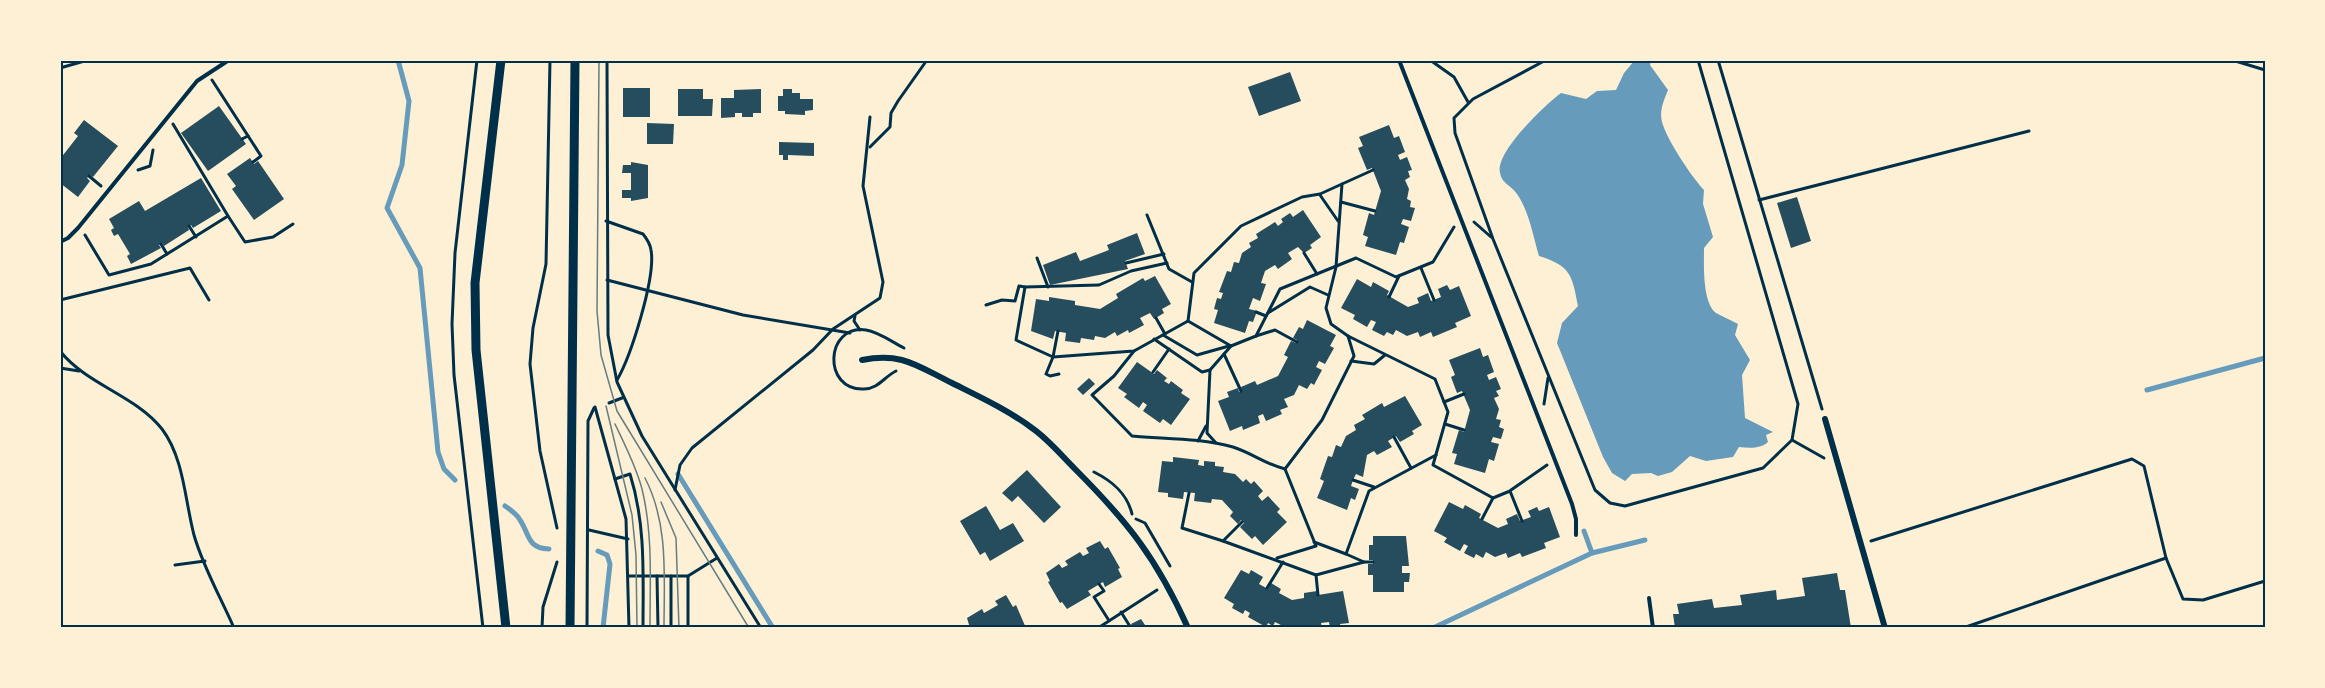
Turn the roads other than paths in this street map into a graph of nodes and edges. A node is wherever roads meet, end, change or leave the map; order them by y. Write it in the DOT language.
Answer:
graph roads {
  1 [pos="229,60"];
  2 [pos="501,60"];
  3 [pos="575,60"];
  4 [pos="750,60"];
  5 [pos="850,60"];
  6 [pos="863,60"];
  7 [pos="1399,60"];
  8 [pos="60,242"];
  9 [pos="862,360"];
  10 [pos="1825,419"];
  11 [pos="1576,535"];
  12 [pos="1649,598"];
  13 [pos="506,628"];
  14 [pos="570,628"];
  15 [pos="1188,628"];
  16 [pos="1653,628"];
  17 [pos="1885,628"];
  1 -- 8 [label="lane"];
  2 -- 13 [label="street"];
  3 -- 14 [label="street"];
  4 -- 5 [label="street"];
  5 -- 6 [label="street"];
  7 -- 11 [label="lane"];
  9 -- 15 [label="street"];
  10 -- 17 [label="street"];
  12 -- 16 [label="lane"];
}
